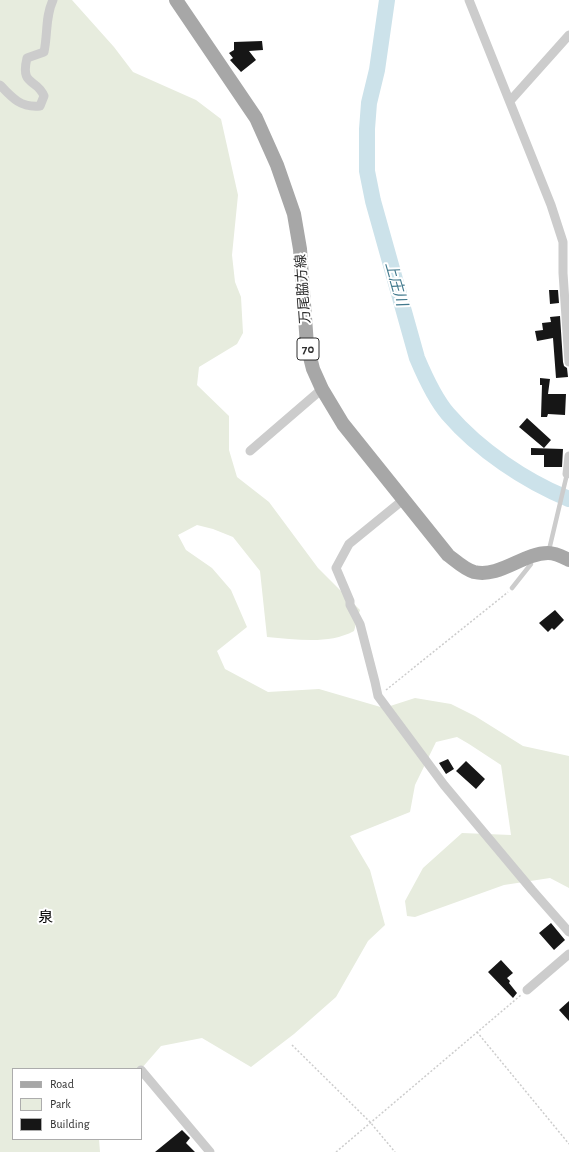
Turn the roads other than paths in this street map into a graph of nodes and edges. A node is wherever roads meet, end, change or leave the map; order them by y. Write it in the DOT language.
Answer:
graph roads {
  1 [pos="53,0"];
  2 [pos="176,0"];
  3 [pos="469,0"];
  4 [pos="569,35"];
  5 [pos="0,85"];
  6 [pos="510,101"];
  7 [pos="566,270"];
  8 [pos="569,362"];
  9 [pos="322,390"];
  10 [pos="250,451"];
  11 [pos="569,456"];
  12 [pos="567,474"];
  13 [pos="403,500"];
  14 [pos="548,553"];
  15 [pos="529,557"];
  16 [pos="569,560"];
  17 [pos="512,588"];
  18 [pos="569,932"];
  19 [pos="569,954"];
  20 [pos="527,990"];
  21 [pos="142,1071"];
  22 [pos="210,1152"];
  1 -- 5 [label="street"];
  2 -- 9 [label="main road, 万尾脇方線 / 70"];
  3 -- 6 [label="street"];
  4 -- 6 [label="street"];
  6 -- 7 [label="street"];
  7 -- 8 [label="street"];
  9 -- 10 [label="street"];
  9 -- 13 [label="main road, 万尾脇方線 / 70"];
  11 -- 12 [label="street"];
  12 -- 14 [label="lane"];
  13 -- 15 [label="main road, 万尾脇方線 / 70"];
  13 -- 18 [label="street"];
  14 -- 15 [label="main road, 万尾脇方線 / 70"];
  14 -- 16 [label="main road, 万尾脇方線 / 70"];
  15 -- 17 [label="lane"];
  19 -- 20 [label="street"];
  21 -- 22 [label="street"];
}
